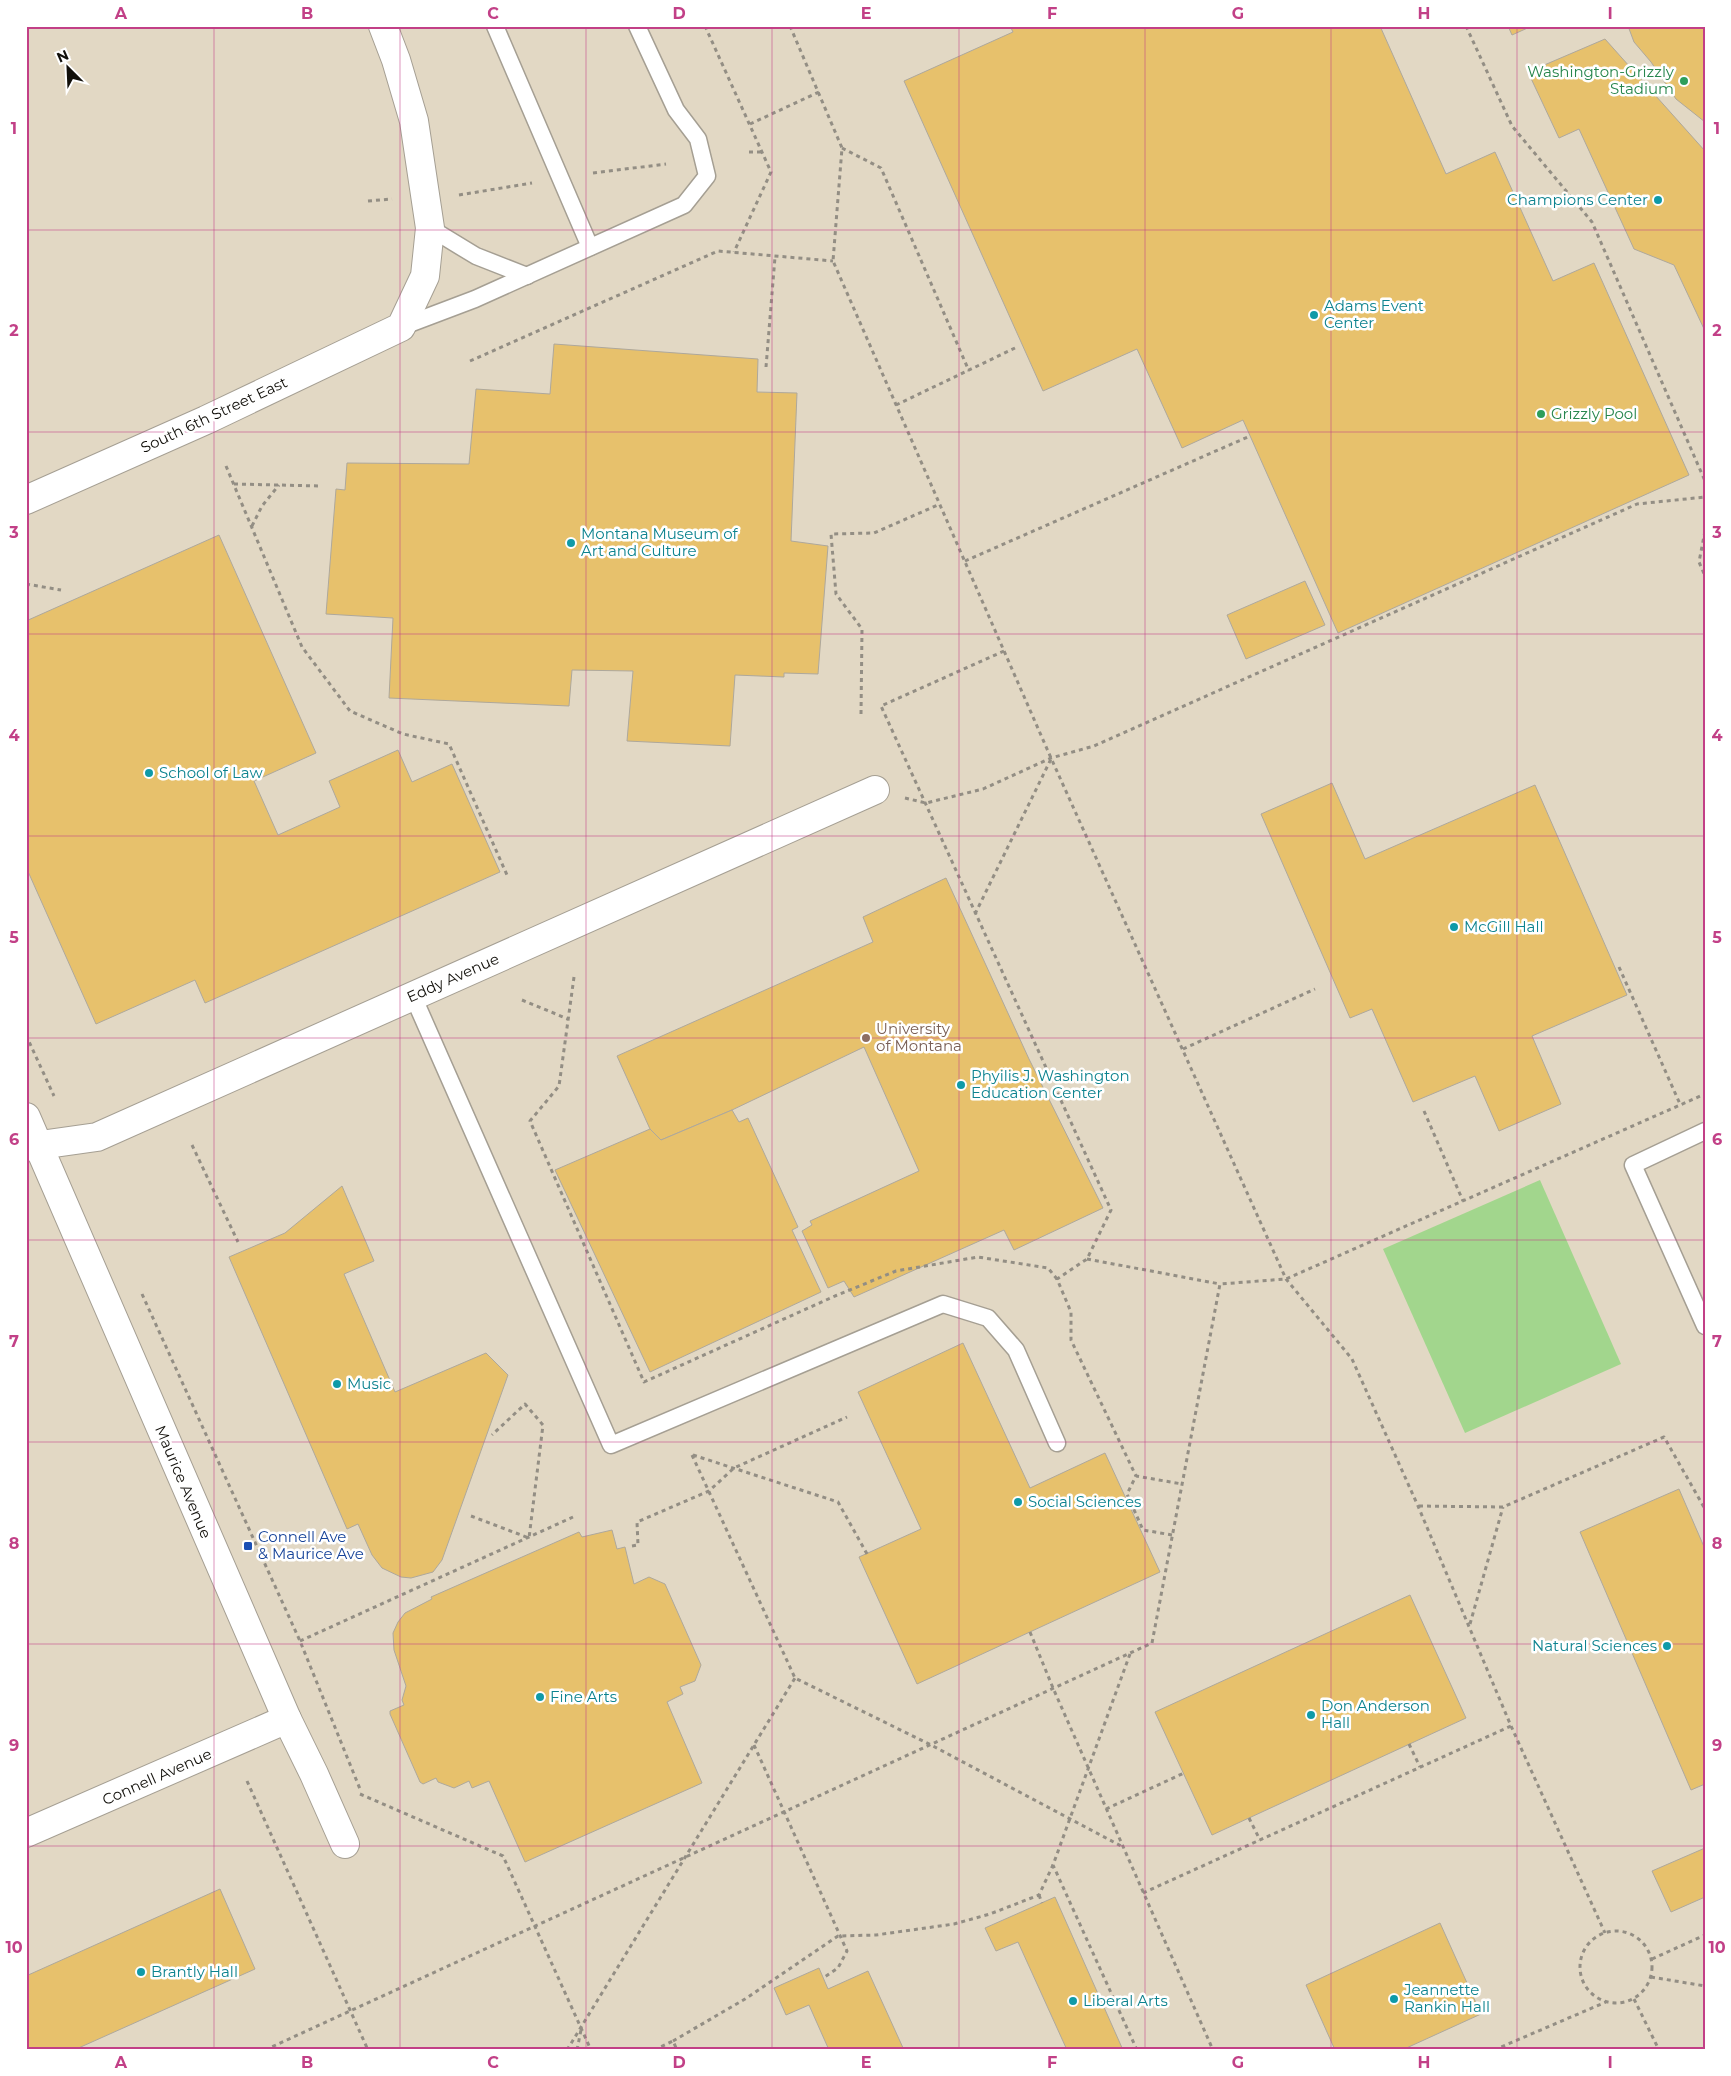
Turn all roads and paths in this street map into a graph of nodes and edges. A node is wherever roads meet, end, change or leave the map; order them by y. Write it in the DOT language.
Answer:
graph roads {
  1 [pos="383,26"];
  2 [pos="496,26"];
  3 [pos="637,26"];
  4 [pos="705,26"];
  5 [pos="790,26"];
  6 [pos="1466,26"];
  7 [pos="820,92"];
  8 [pos="750,124"];
  9 [pos="842,148"];
  10 [pos="750,152"];
  11 [pos="762,152"];
  12 [pos="666,164"];
  13 [pos="592,173"];
  14 [pos="540,182"];
  15 [pos="455,196"];
  16 [pos="400,198"];
  17 [pos="368,200"];
  18 [pos="430,228"];
  19 [pos="590,247"];
  20 [pos="734,252"];
  21 [pos="775,257"];
  22 [pos="833,261"];
  23 [pos="527,276"];
  24 [pos="401,326"];
  25 [pos="1015,348"];
  26 [pos="470,361"];
  27 [pos="766,367"];
  28 [pos="969,371"];
  29 [pos="896,405"];
  30 [pos="1250,436"];
  31 [pos="226,466"];
  32 [pos="1705,481"];
  33 [pos="234,484"];
  34 [pos="280,485"];
  35 [pos="320,486"];
  36 [pos="1705,497"];
  37 [pos="26,500"];
  38 [pos="940,504"];
  39 [pos="252,526"];
  40 [pos="1705,531"];
  41 [pos="965,561"];
  42 [pos="1705,576"];
  43 [pos="26,584"];
  44 [pos="61,590"];
  45 [pos="1004,651"];
  46 [pos="861,714"];
  47 [pos="1052,758"];
  48 [pos="875,790"];
  49 [pos="926,803"];
  50 [pos="507,875"];
  51 [pos="975,914"];
  52 [pos="1619,967"];
  53 [pos="574,977"];
  54 [pos="1315,989"];
  55 [pos="413,996"];
  56 [pos="522,1000"];
  57 [pos="568,1019"];
  58 [pos="26,1035"];
  59 [pos="1183,1049"];
  60 [pos="43,1074"];
  61 [pos="1705,1094"];
  62 [pos="1680,1104"];
  63 [pos="1424,1111"];
  64 [pos="26,1117"];
  65 [pos="1705,1131"];
  66 [pos="192,1145"];
  67 [pos="32,1146"];
  68 [pos="1463,1200"];
  69 [pos="238,1242"];
  70 [pos="1087,1259"];
  71 [pos="1286,1278"];
  72 [pos="1057,1279"];
  73 [pos="1220,1284"];
  74 [pos="138,1287"];
  75 [pos="1705,1326"];
  76 [pos="847,1417"];
  77 [pos="492,1435"];
  78 [pos="1057,1443"];
  79 [pos="734,1468"];
  80 [pos="1136,1476"];
  81 [pos="1182,1484"];
  82 [pos="709,1491"];
  83 [pos="1418,1506"];
  84 [pos="1503,1507"];
  85 [pos="1705,1509"];
  86 [pos="472,1516"];
  87 [pos="573,1517"];
  88 [pos="1172,1535"];
  89 [pos="529,1538"];
  90 [pos="632,1546"];
  91 [pos="867,1554"];
  92 [pos="1470,1625"];
  93 [pos="1030,1632"];
  94 [pos="300,1641"];
  95 [pos="1130,1653"];
  96 [pos="795,1678"];
  97 [pos="1053,1688"];
  98 [pos="287,1720"];
  99 [pos="1511,1726"];
  100 [pos="931,1744"];
  101 [pos="1409,1744"];
  102 [pos="754,1745"];
  103 [pos="1420,1767"];
  104 [pos="1088,1769"];
  105 [pos="1184,1773"];
  106 [pos="314,1774"];
  107 [pos="248,1780"];
  108 [pos="362,1795"];
  109 [pos="1106,1809"];
  110 [pos="784,1811"];
  111 [pos="1070,1818"];
  112 [pos="1249,1818"];
  113 [pos="26,1833"];
  114 [pos="1260,1840"];
  115 [pos="345,1844"];
  116 [pos="1123,1847"];
  117 [pos="684,1858"];
  118 [pos="1053,1865"];
  119 [pos="1143,1893"];
  120 [pos="1039,1896"];
  121 [pos="1042,1903"];
  122 [pos="536,1926"];
  123 [pos="1604,1933"];
  124 [pos="1705,1935"];
  125 [pos="838,1936"];
  126 [pos="1652,1959"];
  127 [pos="1651,1976"];
  128 [pos="823,1978"];
  129 [pos="1705,1986"];
  130 [pos="1634,1999"];
  131 [pos="1607,2002"];
  132 [pos="350,2011"];
  133 [pos="581,2027"];
  134 [pos="673,2041"];
  135 [pos="265,2050"];
  136 [pos="368,2050"];
  137 [pos="567,2050"];
  138 [pos="577,2050"];
  139 [pos="591,2050"];
  140 [pos="654,2050"];
  141 [pos="677,2050"];
  142 [pos="1137,2050"];
  143 [pos="1213,2050"];
  144 [pos="1494,2050"];
  145 [pos="1659,2050"];
  1 -- 18 [label="street"];
  2 -- 19 [label="lane"];
  3 -- 19 [label="lane"];
  4 -- 8 [label="path"];
  5 -- 7 [label="path"];
  6 -- 32 [label="path"];
  7 -- 8 [label="path"];
  7 -- 9 [label="path"];
  8 -- 11 [label="path"];
  9 -- 22 [label="path"];
  9 -- 28 [label="path"];
  10 -- 11 [label="path"];
  11 -- 20 [label="path"];
  12 -- 13 [label="path"];
  14 -- 15 [label="path"];
  16 -- 17 [label="path"];
  18 -- 23 [label="lane"];
  18 -- 24 [label="street"];
  19 -- 23 [label="lane"];
  20 -- 21 [label="path"];
  20 -- 26 [label="path"];
  21 -- 22 [label="path"];
  21 -- 27 [label="path"];
  22 -- 29 [label="path"];
  23 -- 24 [label="lane"];
  24 -- 37 [label="street, South 6th Street East"];
  25 -- 28 [label="path"];
  28 -- 29 [label="path"];
  29 -- 38 [label="path"];
  30 -- 41 [label="path"];
  31 -- 33 [label="path"];
  33 -- 34 [label="path"];
  33 -- 39 [label="path"];
  34 -- 35 [label="path"];
  34 -- 39 [label="path"];
  36 -- 47 [label="path"];
  38 -- 41 [label="path"];
  38 -- 46 [label="path"];
  39 -- 50 [label="path"];
  40 -- 42 [label="path"];
  41 -- 45 [label="path"];
  43 -- 44 [label="path"];
  45 -- 47 [label="path"];
  45 -- 49 [label="path"];
  47 -- 49 [label="path"];
  47 -- 51 [label="path"];
  47 -- 59 [label="path"];
  48 -- 49 [label="path"];
  48 -- 55 [label="street, Eddy Avenue"];
  49 -- 51 [label="path"];
  51 -- 70 [label="path"];
  52 -- 62 [label="path"];
  53 -- 57 [label="path"];
  54 -- 59 [label="path"];
  55 -- 67 [label="street, Eddy Avenue"];
  55 -- 78 [label="lane"];
  56 -- 57 [label="path"];
  57 -- 72 [label="path"];
  58 -- 60 [label="path"];
  59 -- 71 [label="path"];
  61 -- 62 [label="path"];
  62 -- 68 [label="path"];
  63 -- 68 [label="path"];
  64 -- 67 [label="street, Maurice Avenue"];
  65 -- 75 [label="lane"];
  66 -- 69 [label="path"];
  67 -- 98 [label="street, Maurice Avenue"];
  68 -- 71 [label="path"];
  70 -- 72 [label="path"];
  70 -- 73 [label="path"];
  71 -- 73 [label="path"];
  71 -- 83 [label="path"];
  72 -- 80 [label="path"];
  73 -- 81 [label="path"];
  74 -- 94 [label="path"];
  76 -- 79 [label="path"];
  77 -- 89 [label="path"];
  79 -- 82 [label="path"];
  79 -- 82 [label="path"];
  79 -- 91 [label="path"];
  80 -- 81 [label="path"];
  80 -- 88 [label="path"];
  81 -- 88 [label="path"];
  82 -- 90 [label="path"];
  82 -- 96 [label="path"];
  83 -- 84 [label="path"];
  83 -- 92 [label="path"];
  84 -- 85 [label="path"];
  84 -- 92 [label="path"];
  86 -- 89 [label="path"];
  87 -- 89 [label="path"];
  88 -- 95 [label="path"];
  89 -- 94 [label="path"];
  92 -- 99 [label="path"];
  93 -- 97 [label="path"];
  94 -- 108 [label="path"];
  95 -- 97 [label="path"];
  95 -- 104 [label="path"];
  96 -- 100 [label="path"];
  96 -- 102 [label="path"];
  97 -- 100 [label="path"];
  97 -- 104 [label="path"];
  98 -- 106 [label="street, Maurice Avenue"];
  98 -- 113 [label="street, Connell Avenue"];
  99 -- 103 [label="path"];
  99 -- 123 [label="path"];
  100 -- 110 [label="path"];
  100 -- 111 [label="path"];
  101 -- 103 [label="path"];
  102 -- 110 [label="path"];
  102 -- 117 [label="path"];
  103 -- 114 [label="path"];
  104 -- 109 [label="path"];
  104 -- 111 [label="path"];
  105 -- 109 [label="path"];
  106 -- 108 [label="path"];
  106 -- 115 [label="street, Maurice Avenue"];
  107 -- 132 [label="path"];
  108 -- 122 [label="path"];
  109 -- 116 [label="path"];
  110 -- 117 [label="path"];
  110 -- 125 [label="path"];
  111 -- 116 [label="path"];
  111 -- 118 [label="path"];
  112 -- 114 [label="path"];
  114 -- 119 [label="path"];
  116 -- 119 [label="path"];
  117 -- 122 [label="path"];
  117 -- 133 [label="path"];
  118 -- 120 [label="path"];
  118 -- 142 [label="path"];
  119 -- 143 [label="path"];
  120 -- 121 [label="path"];
  120 -- 125 [label="path"];
  122 -- 132 [label="path"];
  122 -- 133 [label="path"];
  123 -- 126 [label="path"];
  123 -- 131 [label="path"];
  124 -- 126 [label="path"];
  125 -- 128 [label="path"];
  125 -- 134 [label="path"];
  126 -- 127 [label="path"];
  127 -- 129 [label="path"];
  127 -- 130 [label="path"];
  130 -- 131 [label="path"];
  130 -- 145 [label="path"];
  131 -- 144 [label="path"];
  132 -- 135 [label="path"];
  132 -- 136 [label="path"];
  133 -- 137 [label="path"];
  133 -- 138 [label="path"];
  133 -- 139 [label="path"];
  134 -- 140 [label="path"];
  134 -- 141 [label="path"];
}
